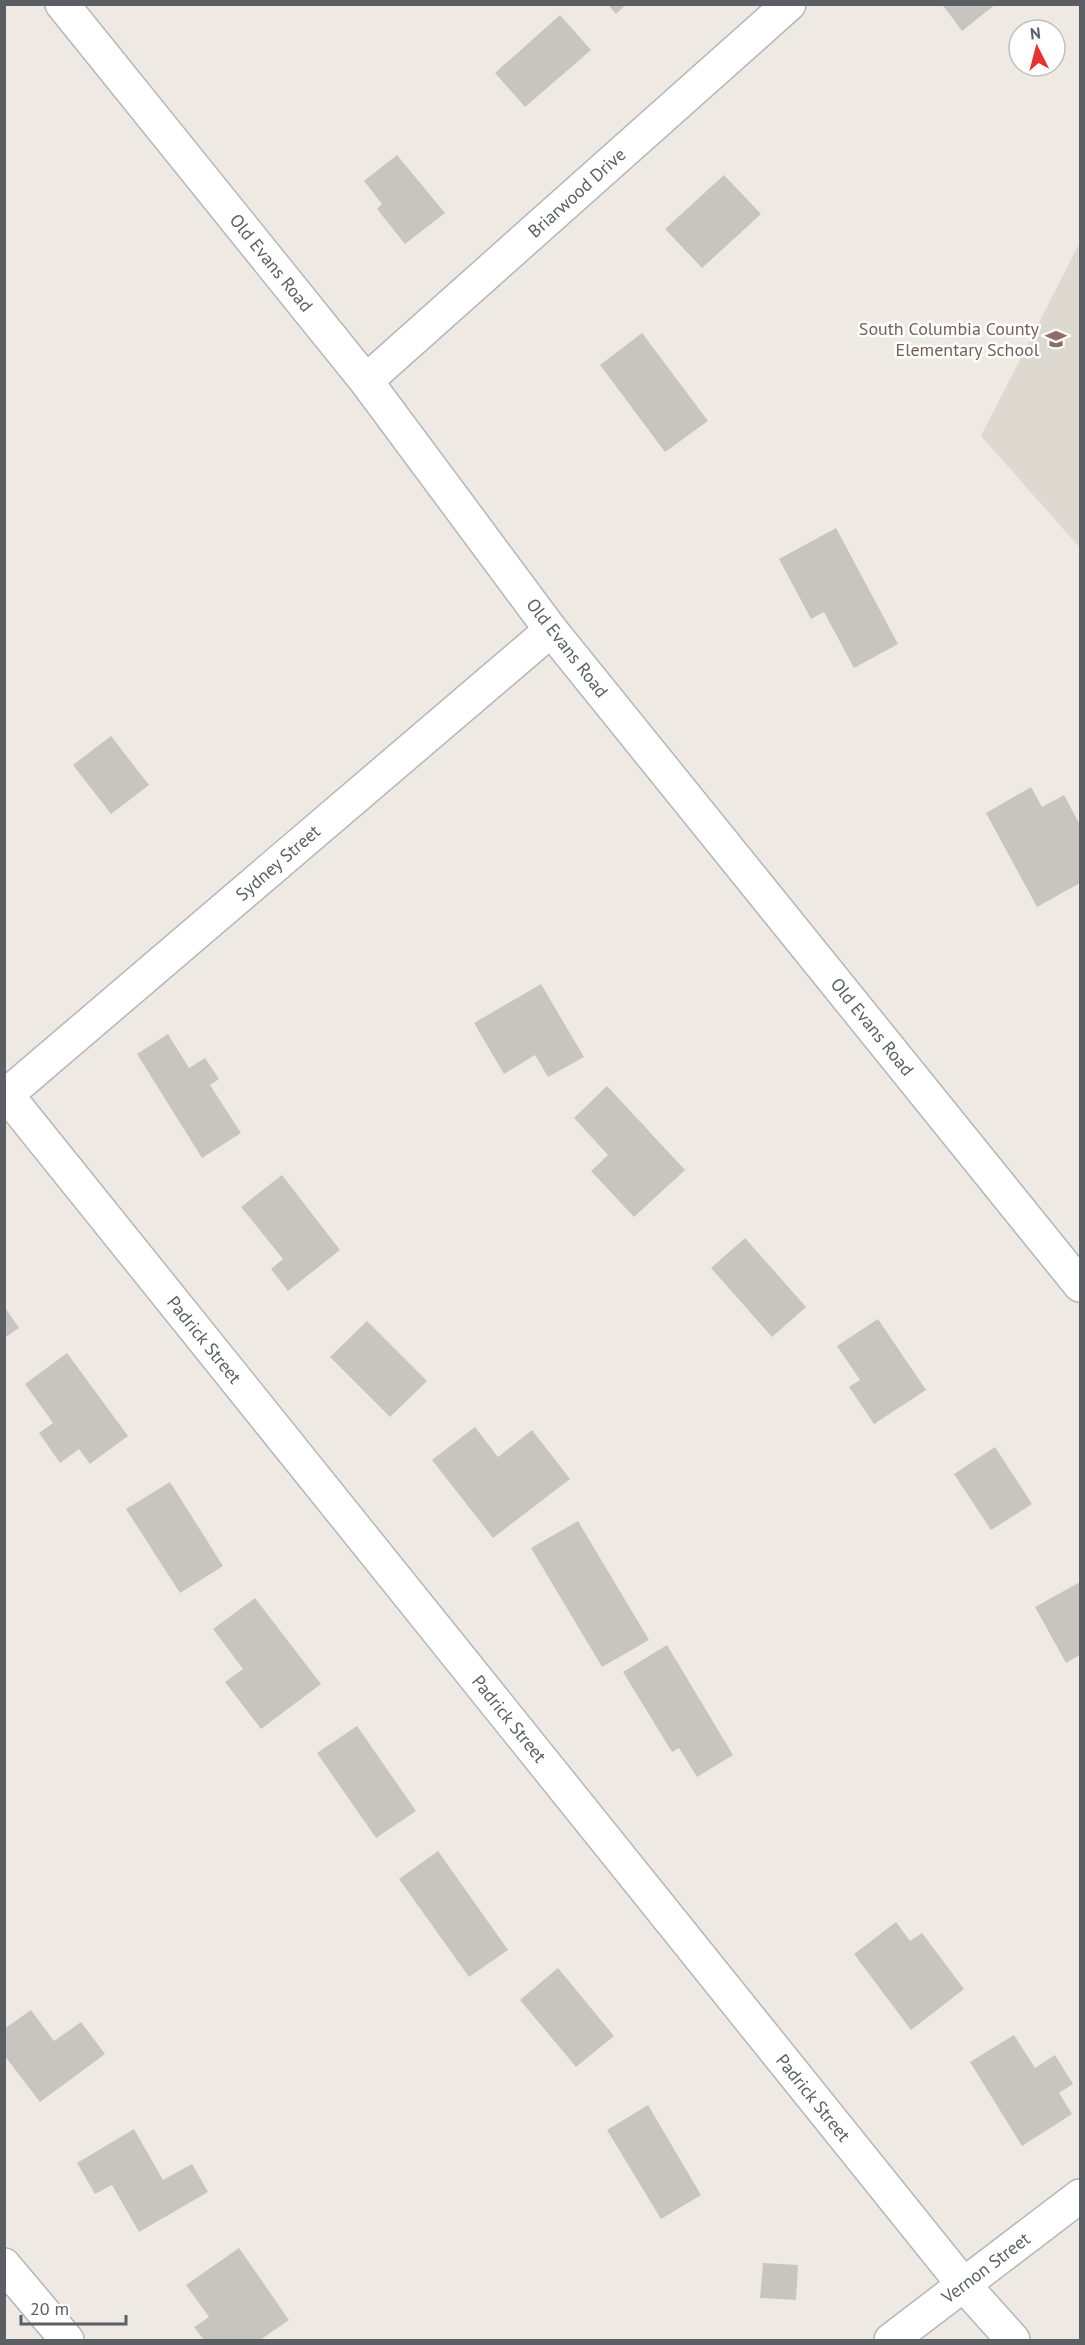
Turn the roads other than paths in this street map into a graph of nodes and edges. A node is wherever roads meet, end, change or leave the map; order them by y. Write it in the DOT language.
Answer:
graph roads {
  1 [pos="62,4"];
  2 [pos="789,4"];
  3 [pos="366,381"];
  4 [pos="551,630"];
  5 [pos="6,1096"];
  6 [pos="1080,1285"];
  7 [pos="1080,2196"];
  8 [pos="4,2265"];
  9 [pos="963,2284"];
  10 [pos="67,2340"];
  11 [pos="891,2340"];
  12 [pos="1013,2340"];
  1 -- 3 [label="street, Old Evans Road"];
  2 -- 3 [label="street, Briarwood Drive"];
  3 -- 4 [label="street, Old Evans Road"];
  4 -- 5 [label="street, Sydney Street"];
  4 -- 6 [label="street, Old Evans Road"];
  5 -- 9 [label="street, Padrick Street"];
  7 -- 9 [label="street, Vernon Street"];
  8 -- 10 [label="street"];
  9 -- 11 [label="street, Vernon Street"];
  9 -- 12 [label="street, Padrick Street"];
}
